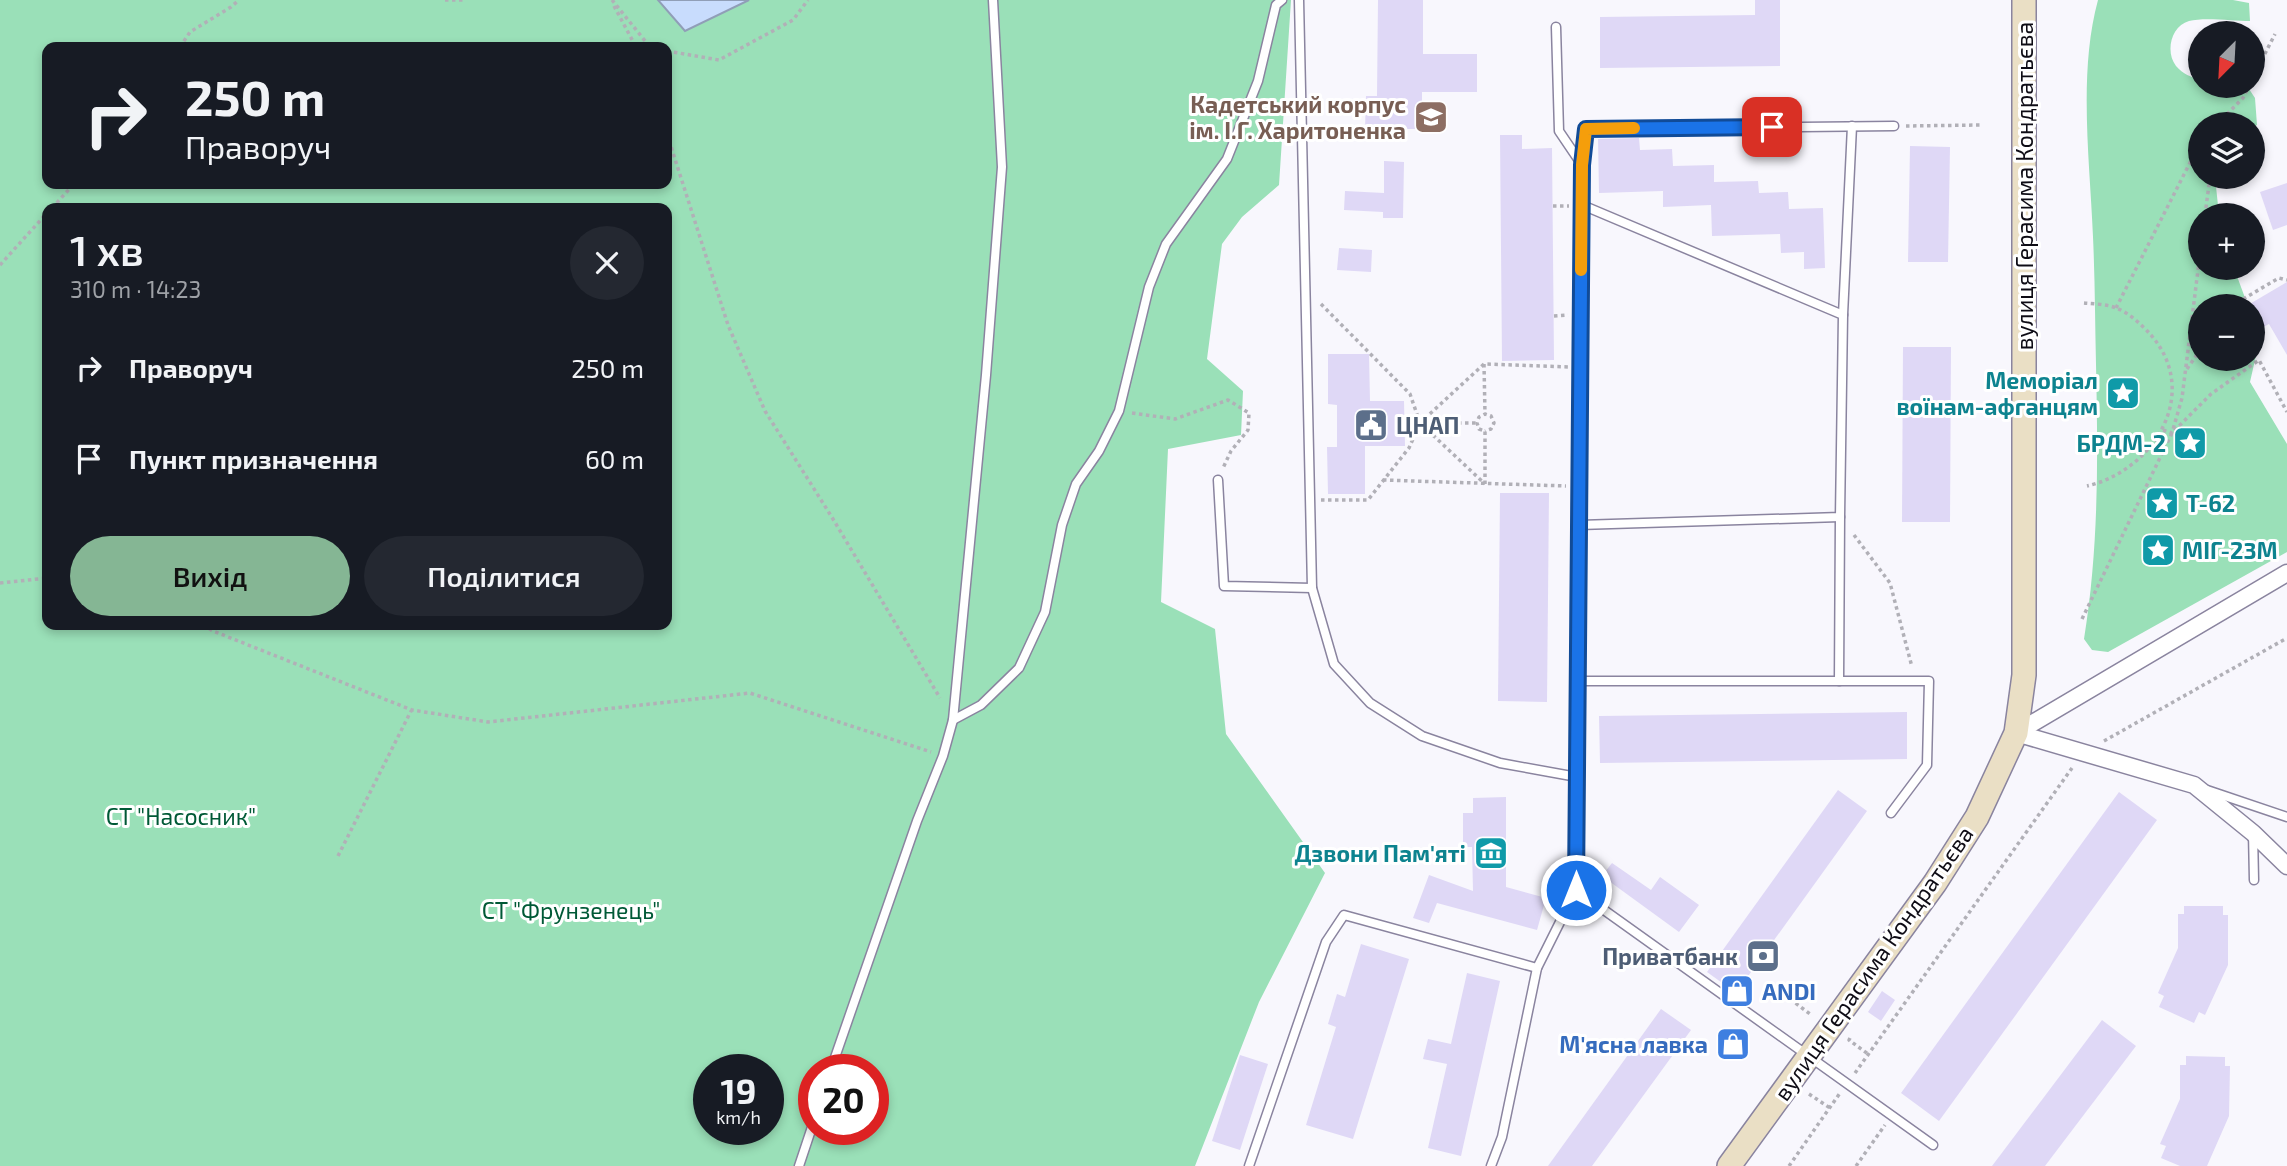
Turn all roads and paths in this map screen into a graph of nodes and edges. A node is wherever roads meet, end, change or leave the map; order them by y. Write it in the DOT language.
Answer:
graph roads {
  1 [pos="239,0"];
  2 [pos="445,0"];
  3 [pos="466,0"];
  4 [pos="611,0"];
  5 [pos="808,0"];
  6 [pos="993,0"];
  7 [pos="1282,0"];
  8 [pos="1299,0"];
  9 [pos="2024,0"];
  10 [pos="1556,27"];
  11 [pos="2275,34"];
  12 [pos="183,42"];
  13 [pos="633,42"];
  14 [pos="646,42"];
  15 [pos="672,52"];
  16 [pos="2265,54"];
  17 [pos="2243,98"];
  18 [pos="2229,112"];
  19 [pos="1980,125"];
  20 [pos="1852,126"];
  21 [pos="1894,126"];
  22 [pos="672,150"];
  23 [pos="1582,165"];
  24 [pos="2188,167"];
  25 [pos="69,189"];
  26 [pos="57,203"];
  27 [pos="1582,205"];
  28 [pos="42,219"];
  29 [pos="0,265"];
  30 [pos="2197,280"];
  31 [pos="2287,280"];
  32 [pos="1305,289"];
  33 [pos="2252,294"];
  34 [pos="2084,303"];
  35 [pos="2116,308"];
  36 [pos="1843,315"];
  37 [pos="1484,364"];
  38 [pos="2188,367"];
  39 [pos="1580,368"];
  40 [pos="2185,371"];
  41 [pos="1119,411"];
  42 [pos="2287,412"];
  43 [pos="1485,414"];
  44 [pos="1420,423"];
  45 [pos="1477,423"];
  46 [pos="2163,430"];
  47 [pos="1485,431"];
  48 [pos="2172,433"];
  49 [pos="1218,480"];
  50 [pos="1382,480"];
  51 [pos="1485,484"];
  52 [pos="1579,486"];
  53 [pos="2087,486"];
  54 [pos="1309,500"];
  55 [pos="1840,517"];
  56 [pos="1579,525"];
  57 [pos="2287,573"];
  58 [pos="42,579"];
  59 [pos="0,583"];
  60 [pos="1312,588"];
  61 [pos="2082,619"];
  62 [pos="211,630"];
  63 [pos="2287,638"];
  64 [pos="1577,681"];
  65 [pos="1839,681"];
  66 [pos="1916,681"];
  67 [pos="412,710"];
  68 [pos="953,720"];
  69 [pos="2016,733"];
  70 [pos="2084,752"];
  71 [pos="943,756"];
  72 [pos="1577,777"];
  73 [pos="2194,785"];
  74 [pos="1891,813"];
  75 [pos="2287,817"];
  76 [pos="2253,834"];
  77 [pos="338,856"];
  78 [pos="2287,866"];
  79 [pos="2254,880"];
  80 [pos="1576,890"];
  81 [pos="1537,968"];
  82 [pos="1790,999"];
  83 [pos="1810,1014"];
  84 [pos="836,1054"];
  85 [pos="1807,1055"];
  86 [pos="1847,1084"];
  87 [pos="1809,1094"];
  88 [pos="1830,1108"];
  89 [pos="1892,1116"];
  90 [pos="806,1145"];
  91 [pos="1933,1145"];
  92 [pos="799,1166"];
  93 [pos="1249,1166"];
  94 [pos="1491,1166"];
  95 [pos="1729,1166"];
  96 [pos="1789,1166"];
  97 [pos="1856,1166"];
  1 -- 12 [label="path"];
  2 -- 3 [label="path"];
  4 -- 13 [label="path"];
  4 -- 14 [label="path"];
  5 -- 15 [label="path"];
  6 -- 68 [label="lane"];
  7 -- 41 [label="lane"];
  8 -- 32 [label="lane"];
  9 -- 69 [label="main road, вулиця Герасима Кондратьєва"];
  10 -- 23 [label="lane"];
  11 -- 16 [label="path"];
  17 -- 18 [label="path"];
  19 -- 21 [label="path"];
  20 -- 21 [label="lane"];
  20 -- 23 [label="lane"];
  20 -- 36 [label="lane"];
  22 -- 68 [label="path"];
  23 -- 27 [label="lane"];
  24 -- 35 [label="path"];
  25 -- 26 [label="path"];
  27 -- 36 [label="lane"];
  27 -- 39 [label="lane"];
  28 -- 29 [label="path"];
  30 -- 40 [label="path"];
  31 -- 33 [label="path"];
  32 -- 44 [label="path"];
  32 -- 54 [label="lane"];
  34 -- 35 [label="path"];
  35 -- 46 [label="path"];
  36 -- 55 [label="lane"];
  37 -- 39 [label="path"];
  37 -- 43 [label="path"];
  37 -- 44 [label="path"];
  38 -- 40 [label="path"];
  39 -- 52 [label="lane"];
  40 -- 48 [label="path"];
  41 -- 49 [label="path"];
  41 -- 68 [label="lane"];
  42 -- 48 [label="path"];
  43 -- 45 [label="path"];
  43 -- 47 [label="path"];
  44 -- 45 [label="path"];
  44 -- 50 [label="path"];
  44 -- 51 [label="path"];
  45 -- 47 [label="path"];
  46 -- 48 [label="path"];
  46 -- 53 [label="path"];
  47 -- 51 [label="path"];
  48 -- 61 [label="path"];
  49 -- 60 [label="lane"];
  50 -- 51 [label="path"];
  50 -- 54 [label="path"];
  51 -- 52 [label="path"];
  52 -- 56 [label="lane"];
  54 -- 60 [label="lane"];
  55 -- 56 [label="lane"];
  55 -- 65 [label="lane"];
  55 -- 66 [label="path"];
  56 -- 64 [label="lane"];
  57 -- 69 [label="street"];
  58 -- 59 [label="path"];
  60 -- 72 [label="lane"];
  62 -- 67 [label="path"];
  63 -- 70 [label="path"];
  64 -- 65 [label="lane"];
  64 -- 72 [label="lane"];
  65 -- 66 [label="lane"];
  66 -- 74 [label="lane"];
  67 -- 71 [label="path"];
  67 -- 77 [label="path"];
  68 -- 71 [label="lane"];
  69 -- 70 [label="street"];
  69 -- 85 [label="main road, вулиця Герасима Кондратьєва"];
  70 -- 73 [label="street"];
  70 -- 86 [label="path"];
  71 -- 84 [label="lane"];
  72 -- 80 [label="lane"];
  73 -- 75 [label="lane"];
  73 -- 76 [label="street"];
  76 -- 78 [label="street"];
  76 -- 79 [label="lane"];
  80 -- 81 [label="lane"];
  80 -- 85 [label="lane"];
  81 -- 93 [label="lane"];
  81 -- 94 [label="lane"];
  82 -- 83 [label="path"];
  85 -- 86 [label="lane"];
  85 -- 95 [label="main road, вулиця Герасима Кондратьєва"];
  86 -- 88 [label="path"];
  86 -- 89 [label="lane"];
  87 -- 88 [label="path"];
  88 -- 96 [label="path"];
  89 -- 91 [label="lane"];
  89 -- 97 [label="path"];
  90 -- 92 [label="lane"];
}
